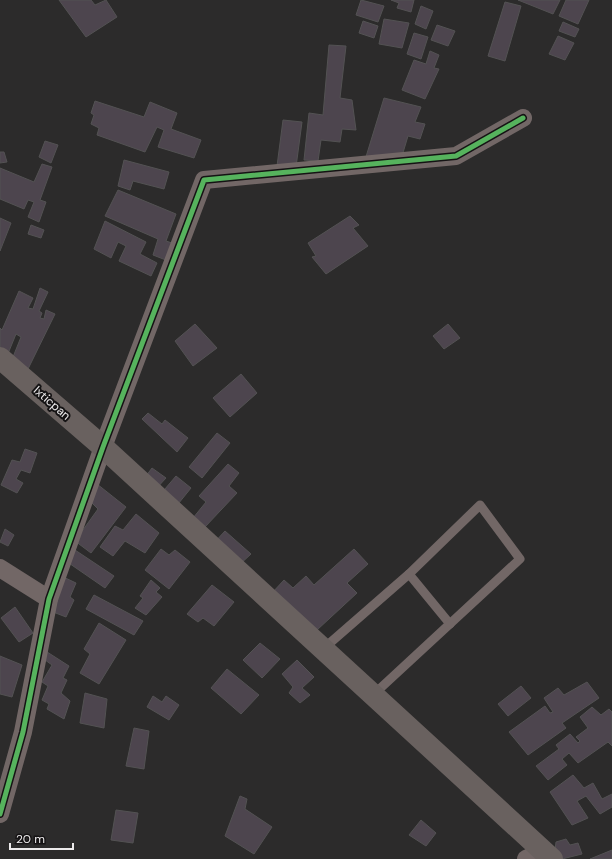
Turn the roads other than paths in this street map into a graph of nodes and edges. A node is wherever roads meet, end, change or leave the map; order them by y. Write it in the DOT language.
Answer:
graph roads {
  1 [pos="523,118"];
  2 [pos="0,358"];
  3 [pos="103,447"];
  4 [pos="0,568"];
  5 [pos="409,574"];
  6 [pos="49,599"];
  7 [pos="450,624"];
  8 [pos="323,649"];
  9 [pos="373,695"];
  10 [pos="0,814"];
  11 [pos="540,856"];
  1 -- 3 [label="street"];
  2 -- 3 [label="main road, Ixticpan"];
  3 -- 6 [label="street"];
  3 -- 8 [label="main road, Ixticpan"];
  4 -- 6 [label="street"];
  5 -- 7 [label="lane"];
  5 -- 7 [label="lane"];
  5 -- 8 [label="lane"];
  6 -- 10 [label="street"];
  7 -- 9 [label="lane"];
  8 -- 9 [label="main road, Ixticpan"];
  9 -- 11 [label="main road, Ixticpan"];
}
